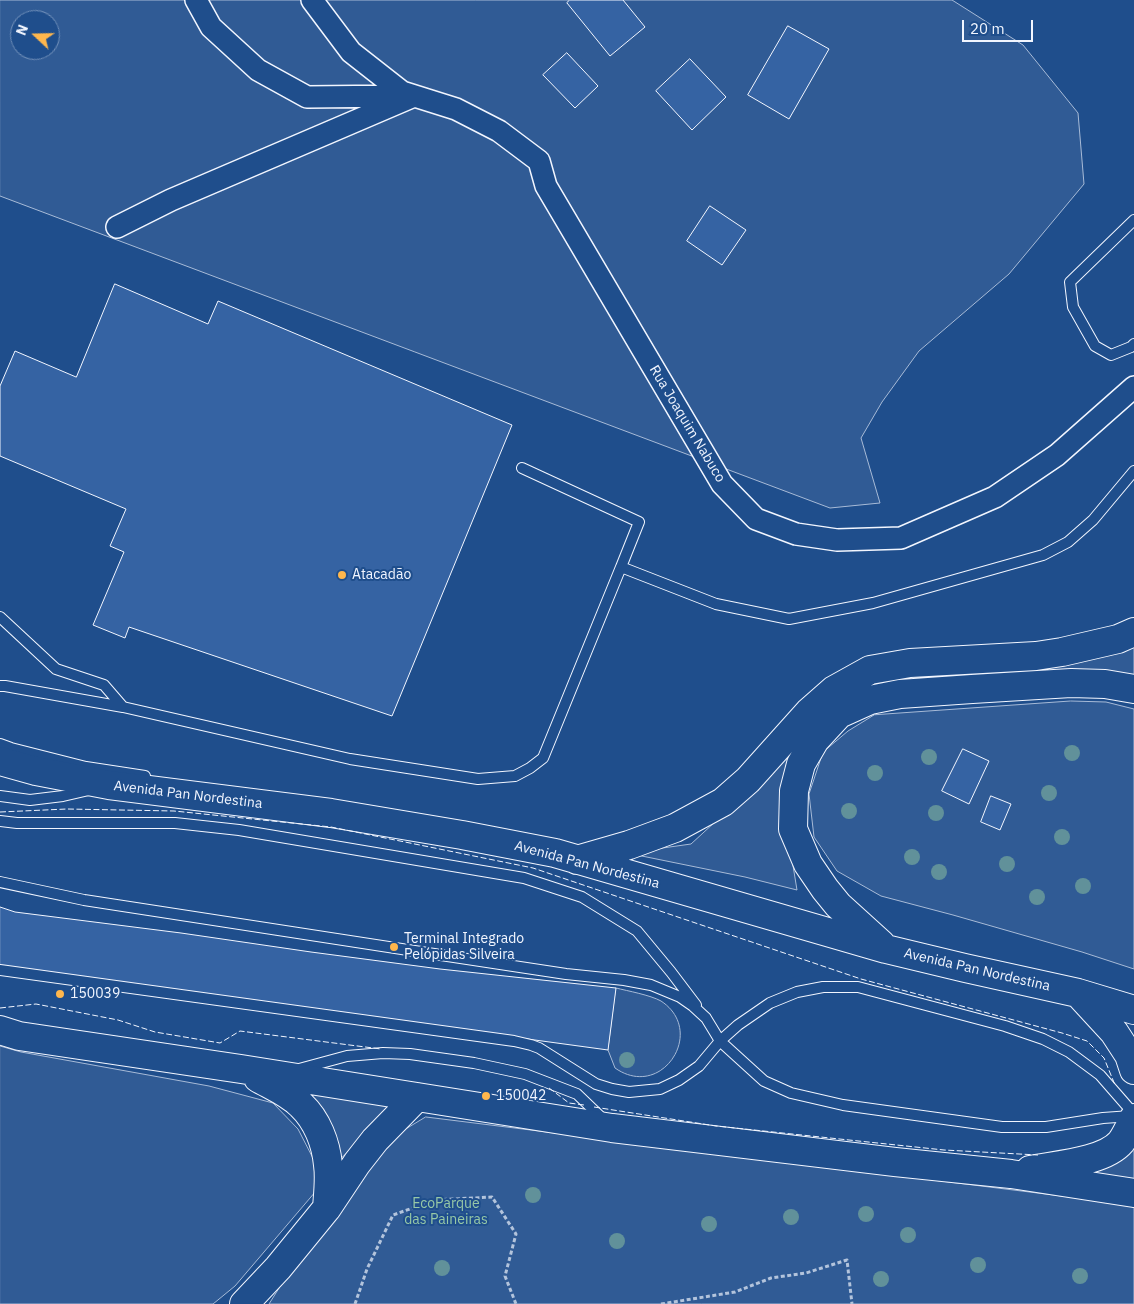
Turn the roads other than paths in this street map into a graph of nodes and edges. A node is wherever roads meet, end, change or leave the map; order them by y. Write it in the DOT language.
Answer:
graph roads {
  1 [pos="196,0"];
  2 [pos="312,0"];
  3 [pos="414,96"];
  4 [pos="1134,220"];
  5 [pos="117,227"];
  6 [pos="1134,344"];
  7 [pos="1134,387"];
  8 [pos="522,468"];
  9 [pos="1134,471"];
  10 [pos="621,567"];
  11 [pos="0,617"];
  12 [pos="1134,632"];
  13 [pos="0,686"];
  14 [pos="1134,689"];
  15 [pos="123,707"];
  16 [pos="0,744"];
  17 [pos="0,761"];
  18 [pos="154,777"];
  19 [pos="109,785"];
  20 [pos="200,786"];
  21 [pos="0,796"];
  22 [pos="242,802"];
  23 [pos="0,820"];
  24 [pos="577,860"];
  25 [pos="0,882"];
  26 [pos="886,949"];
  27 [pos="0,970"];
  28 [pos="1078,993"];
  29 [pos="1134,1010"];
  30 [pos="706,1018"];
  31 [pos="0,1030"];
  32 [pos="720,1041"];
  33 [pos="241,1069"];
  34 [pos="1134,1070"];
  35 [pos="278,1075"];
  36 [pos="417,1097"];
  37 [pos="1134,1116"];
  38 [pos="612,1128"];
  39 [pos="1011,1174"];
  40 [pos="1134,1193"];
  41 [pos="327,1208"];
  42 [pos="244,1304"];
  1 -- 3 [label="street"];
  2 -- 3 [label="street"];
  3 -- 5 [label="street"];
  3 -- 7 [label="street, Rua Joaquim Nabuco"];
  4 -- 6 [label="lane"];
  8 -- 10 [label="lane"];
  9 -- 10 [label="lane"];
  10 -- 15 [label="lane"];
  11 -- 15 [label="lane"];
  12 -- 24 [label="highway"];
  13 -- 15 [label="lane"];
  14 -- 26 [label="highway"];
  16 -- 18 [label="lane"];
  17 -- 19 [label="highway, Avenida Pan Nordestina"];
  19 -- 21 [label="lane"];
  19 -- 22 [label="highway, Avenida Pan Nordestina"];
  20 -- 22 [label="lane"];
  22 -- 24 [label="highway, Avenida Pan Nordestina"];
  23 -- 30 [label="lane"];
  24 -- 26 [label="highway, Avenida Pan Nordestina"];
  25 -- 30 [label="lane"];
  26 -- 28 [label="highway, Avenida Pan Nordestina"];
  27 -- 32 [label="lane"];
  28 -- 29 [label="highway, Avenida Pan Nordestina"];
  28 -- 34 [label="highway"];
  30 -- 32 [label="lane"];
  31 -- 33 [label="highway"];
  32 -- 37 [label="lane"];
  32 -- 37 [label="lane"];
  33 -- 35 [label="highway"];
  33 -- 41 [label="highway"];
  35 -- 36 [label="highway"];
  35 -- 38 [label="lane"];
  36 -- 38 [label="highway"];
  36 -- 41 [label="highway"];
  37 -- 39 [label="highway"];
  38 -- 39 [label="highway"];
  39 -- 40 [label="highway"];
  41 -- 42 [label="highway"];
}
